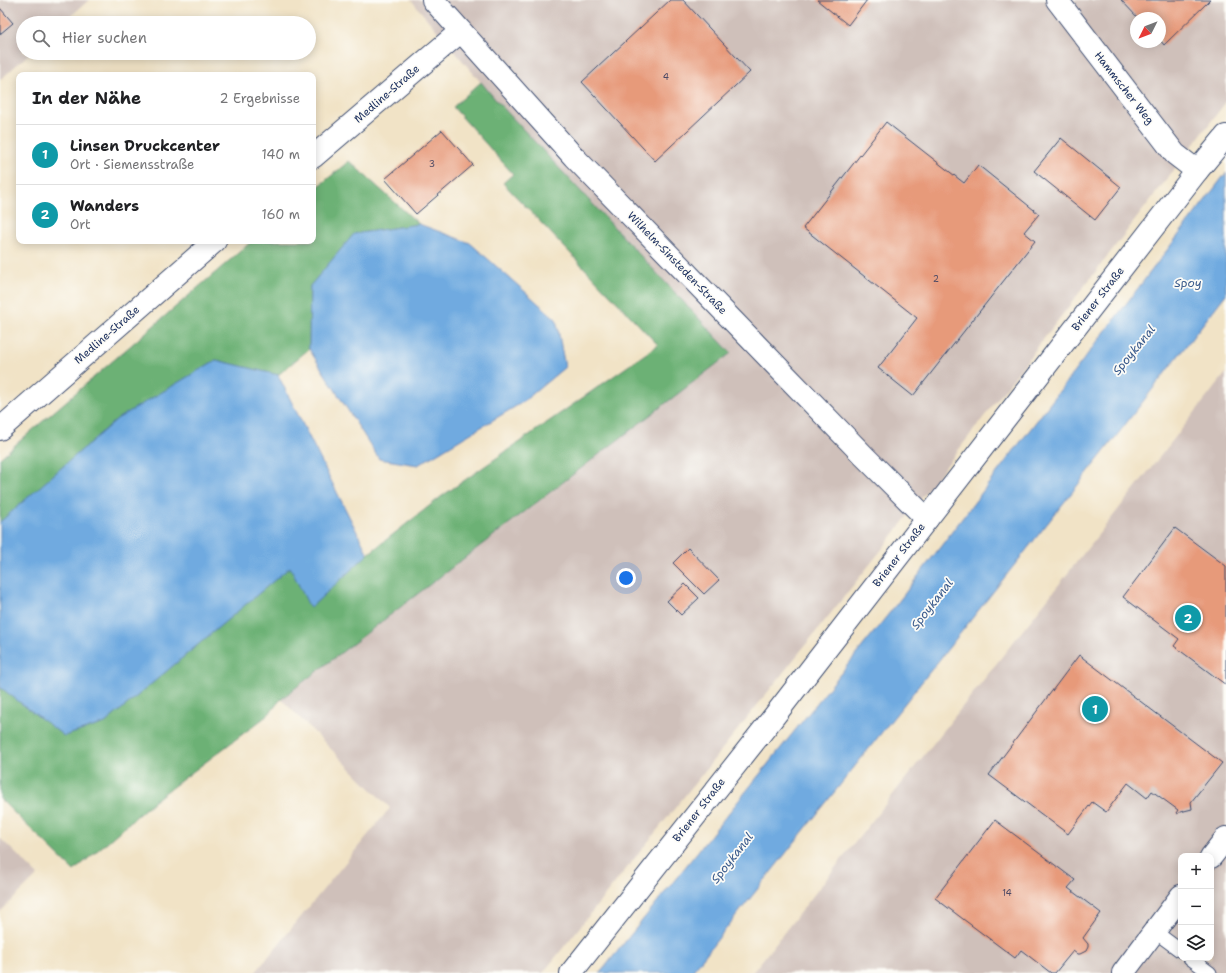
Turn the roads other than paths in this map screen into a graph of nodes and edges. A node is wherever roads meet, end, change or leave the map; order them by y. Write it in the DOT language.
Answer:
graph roads {
  1 [pos="433,0"];
  2 [pos="1056,0"];
  3 [pos="461,31"];
  4 [pos="1226,136"];
  5 [pos="316,154"];
  6 [pos="1197,171"];
  7 [pos="212,244"];
  8 [pos="0,430"];
  9 [pos="927,519"];
  10 [pos="1226,838"];
  11 [pos="1214,853"];
  12 [pos="1178,900"];
  13 [pos="1154,931"];
  14 [pos="1178,949"];
  15 [pos="1194,961"];
  16 [pos="571,973"];
  17 [pos="1123,973"];
  18 [pos="1210,973"];
  1 -- 3 [label="street, Wilhelm-Sinsteden-Straße"];
  2 -- 6 [label="street, Hammscher Weg"];
  3 -- 5 [label="street, Medline-Straße"];
  3 -- 9 [label="street, Wilhelm-Sinsteden-Straße"];
  4 -- 6 [label="street, Briener Straße"];
  6 -- 9 [label="street, Briener Straße"];
  7 -- 8 [label="street, Medline-Straße"];
  9 -- 16 [label="street, Briener Straße"];
  10 -- 11 [label="street"];
  12 -- 13 [label="street"];
  13 -- 14 [label="lane"];
  13 -- 17 [label="street"];
  15 -- 18 [label="lane"];
}
